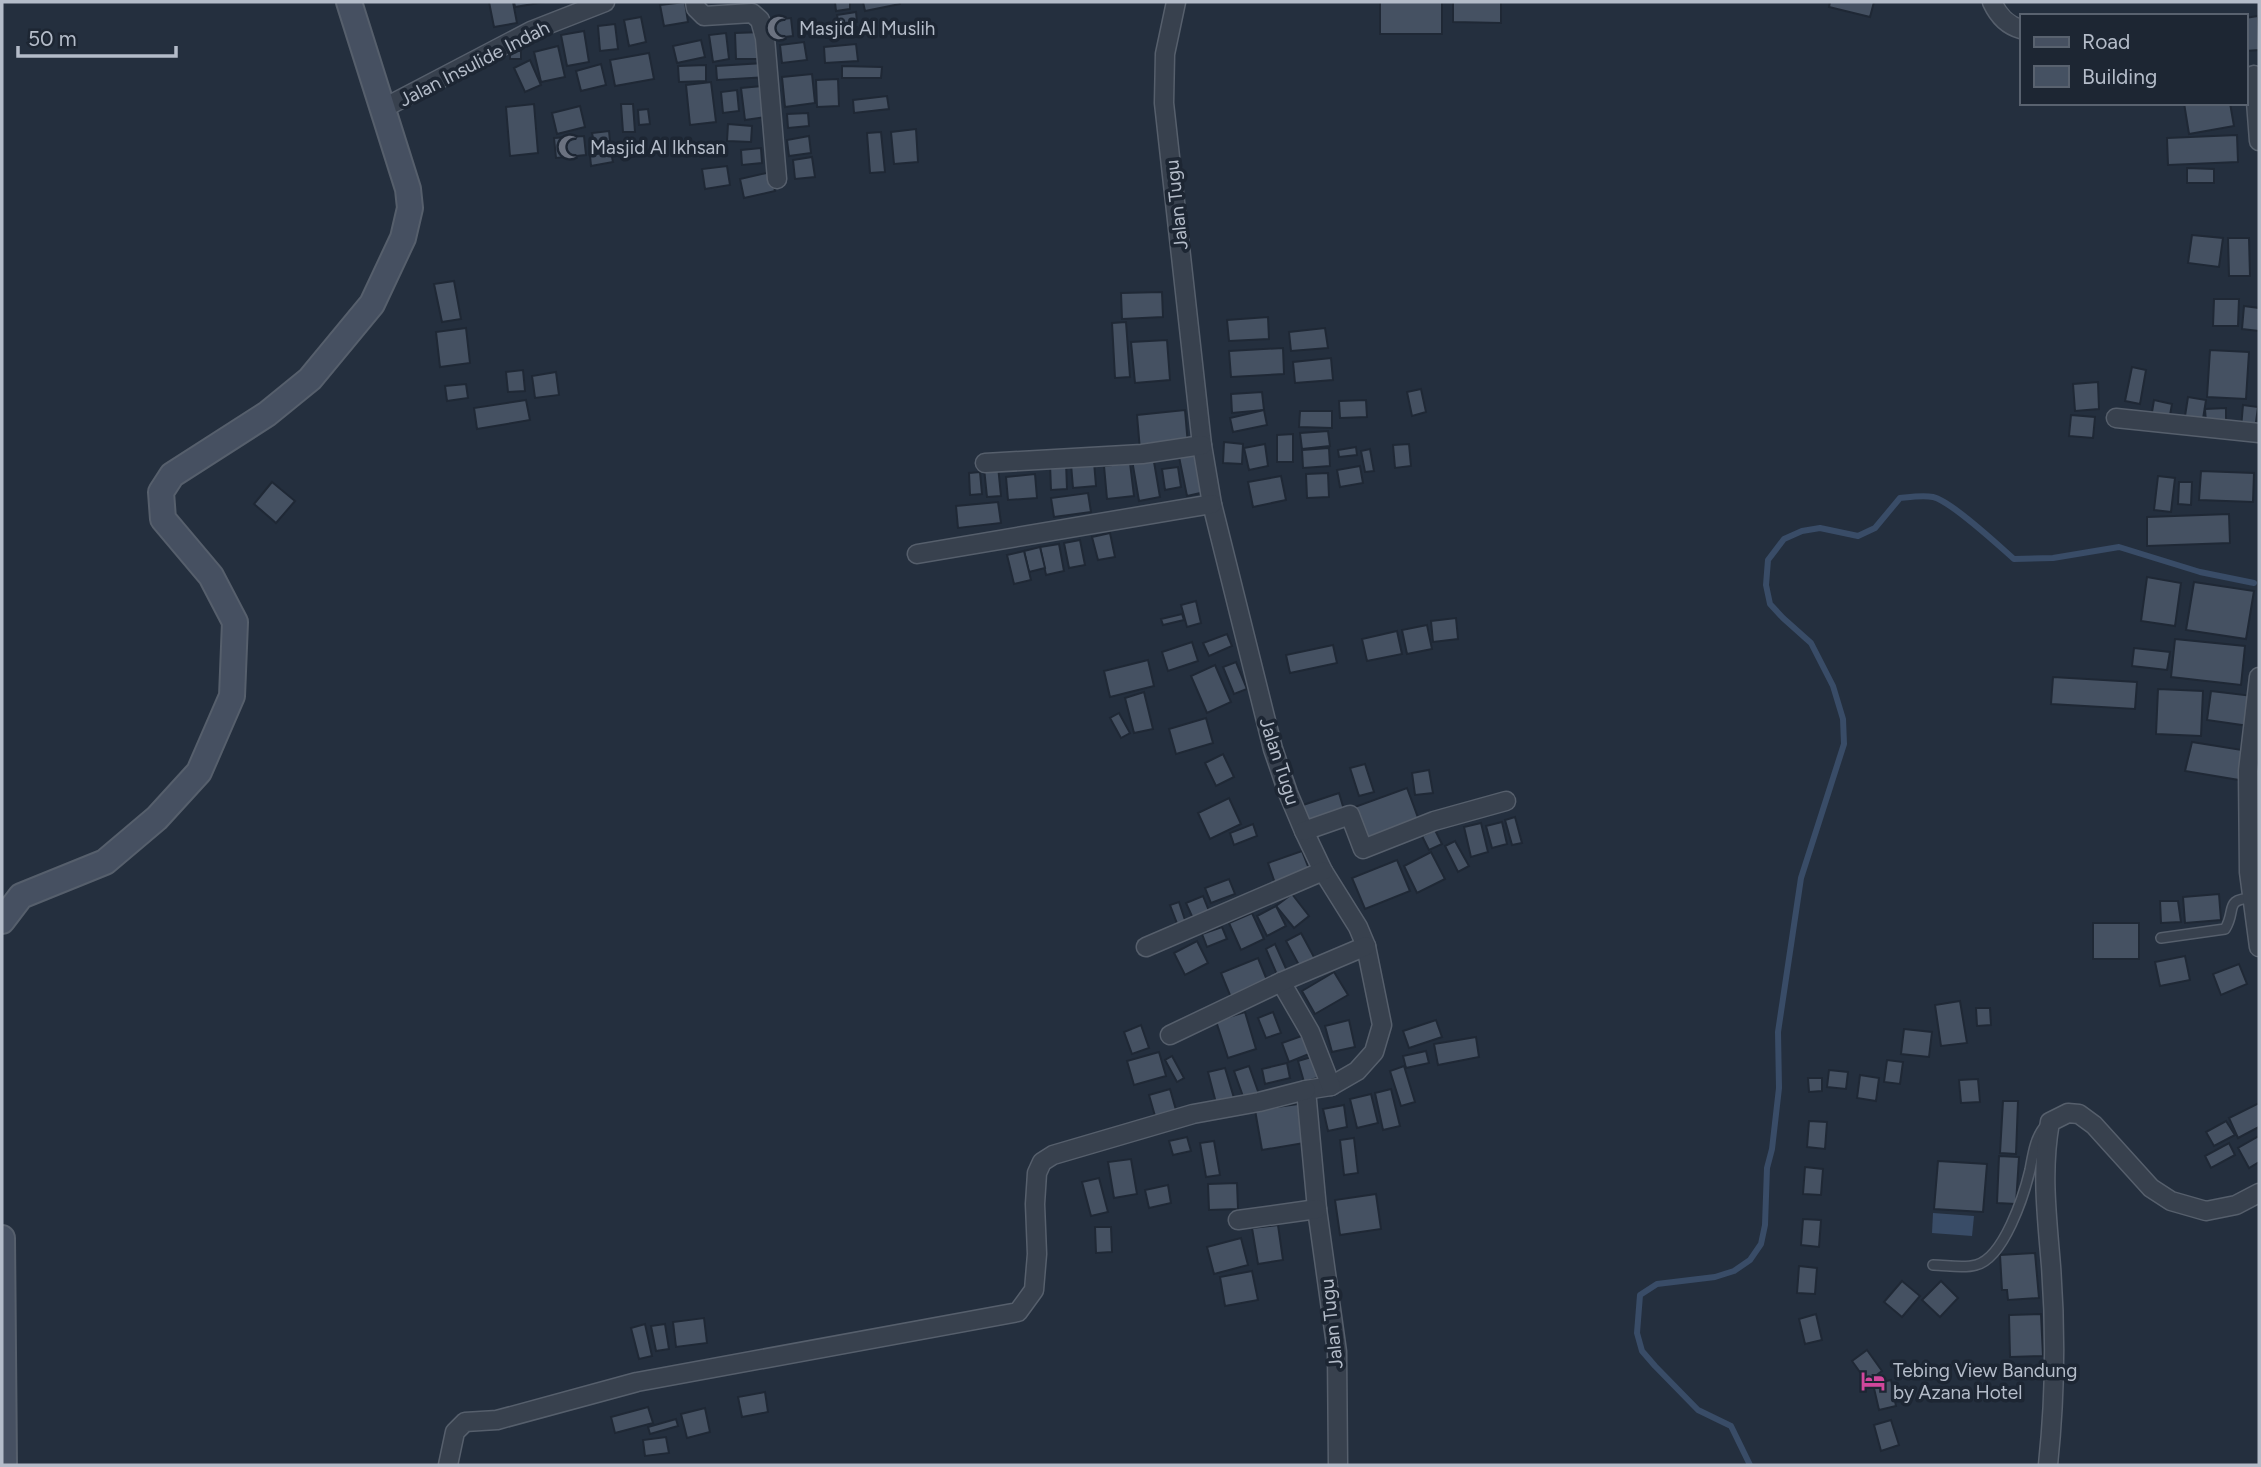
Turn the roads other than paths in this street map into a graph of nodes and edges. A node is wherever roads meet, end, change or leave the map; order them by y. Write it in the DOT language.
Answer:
graph roads {
  1 [pos="349,2"];
  2 [pos="605,2"];
  3 [pos="695,2"];
  4 [pos="1176,2"];
  5 [pos="1992,2"];
  6 [pos="2020,29"];
  7 [pos="2253,74"];
  8 [pos="382,109"];
  9 [pos="2259,141"];
  10 [pos="777,179"];
  11 [pos="2116,418"];
  12 [pos="2259,433"];
  13 [pos="1202,445"];
  14 [pos="985,463"];
  15 [pos="1212,504"];
  16 [pos="917,554"];
  17 [pos="2259,677"];
  18 [pos="1506,801"];
  19 [pos="1304,831"];
  20 [pos="1323,871"];
  21 [pos="2253,898"];
  22 [pos="2,921"];
  23 [pos="2161,938"];
  24 [pos="1366,946"];
  25 [pos="1146,947"];
  26 [pos="2259,947"];
  27 [pos="1281,982"];
  28 [pos="1170,1034"];
  29 [pos="1331,1086"];
  30 [pos="1306,1090"];
  31 [pos="2050,1122"];
  32 [pos="2259,1193"];
  33 [pos="1317,1209"];
  34 [pos="1238,1220"];
  35 [pos="2,1238"];
  36 [pos="1933,1265"];
  37 [pos="4,1465"];
  38 [pos="448,1465"];
  39 [pos="1338,1465"];
  40 [pos="2048,1465"];
  1 -- 8 [label="main road"];
  2 -- 8 [label="street, Jalan Insulide Indah"];
  3 -- 10 [label="street"];
  4 -- 13 [label="street, Jalan Tugu"];
  5 -- 6 [label="street"];
  7 -- 9 [label="street"];
  8 -- 22 [label="main road"];
  11 -- 12 [label="street"];
  13 -- 14 [label="street"];
  13 -- 15 [label="street, Jalan Tugu"];
  15 -- 16 [label="street"];
  15 -- 19 [label="street, Jalan Tugu"];
  17 -- 21 [label="street"];
  18 -- 19 [label="street"];
  19 -- 20 [label="street, Jalan Tugu"];
  20 -- 24 [label="street, Jalan Tugu"];
  20 -- 25 [label="street"];
  21 -- 23 [label="lane"];
  21 -- 26 [label="street"];
  24 -- 27 [label="street"];
  24 -- 29 [label="street, Jalan Tugu"];
  27 -- 28 [label="street"];
  27 -- 29 [label="street"];
  29 -- 30 [label="street, Jalan Tugu"];
  30 -- 33 [label="street, Jalan Tugu"];
  30 -- 38 [label="street"];
  31 -- 32 [label="street"];
  31 -- 36 [label="lane"];
  31 -- 40 [label="street"];
  33 -- 34 [label="street"];
  33 -- 39 [label="street, Jalan Tugu"];
  35 -- 37 [label="main road"];
}
